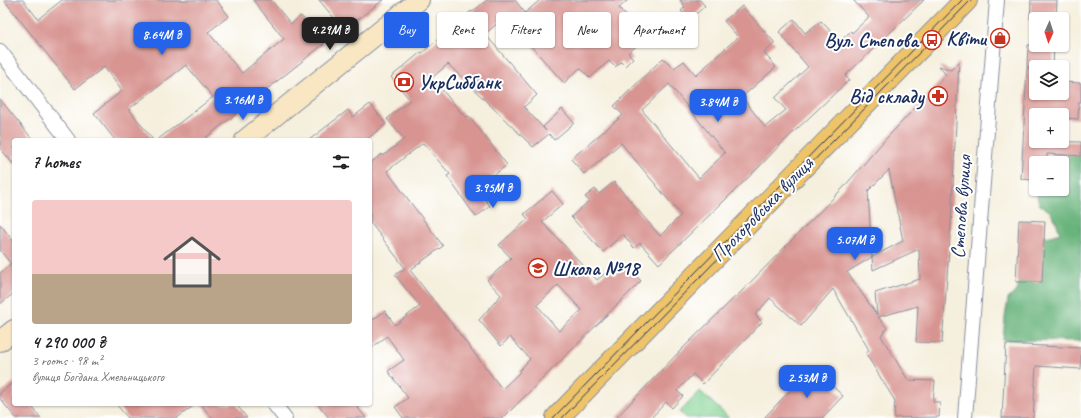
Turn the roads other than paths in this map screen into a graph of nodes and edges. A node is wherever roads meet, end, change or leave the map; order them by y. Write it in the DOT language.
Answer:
graph roads {
  1 [pos="419,0"];
  2 [pos="966,0"];
  3 [pos="997,0"];
  4 [pos="0,51"];
  5 [pos="66,138"];
  6 [pos="247,138"];
  7 [pos="12,332"];
  8 [pos="0,342"];
  9 [pos="276,406"];
  10 [pos="285,418"];
  11 [pos="557,418"];
  12 [pos="965,418"];
  1 -- 6 [label="main road"];
  2 -- 11 [label="main road, Прохоровська вулиця"];
  3 -- 12 [label="street, Степова вулиця"];
  4 -- 5 [label="street"];
  7 -- 8 [label="main road"];
  9 -- 10 [label="street"];
}
